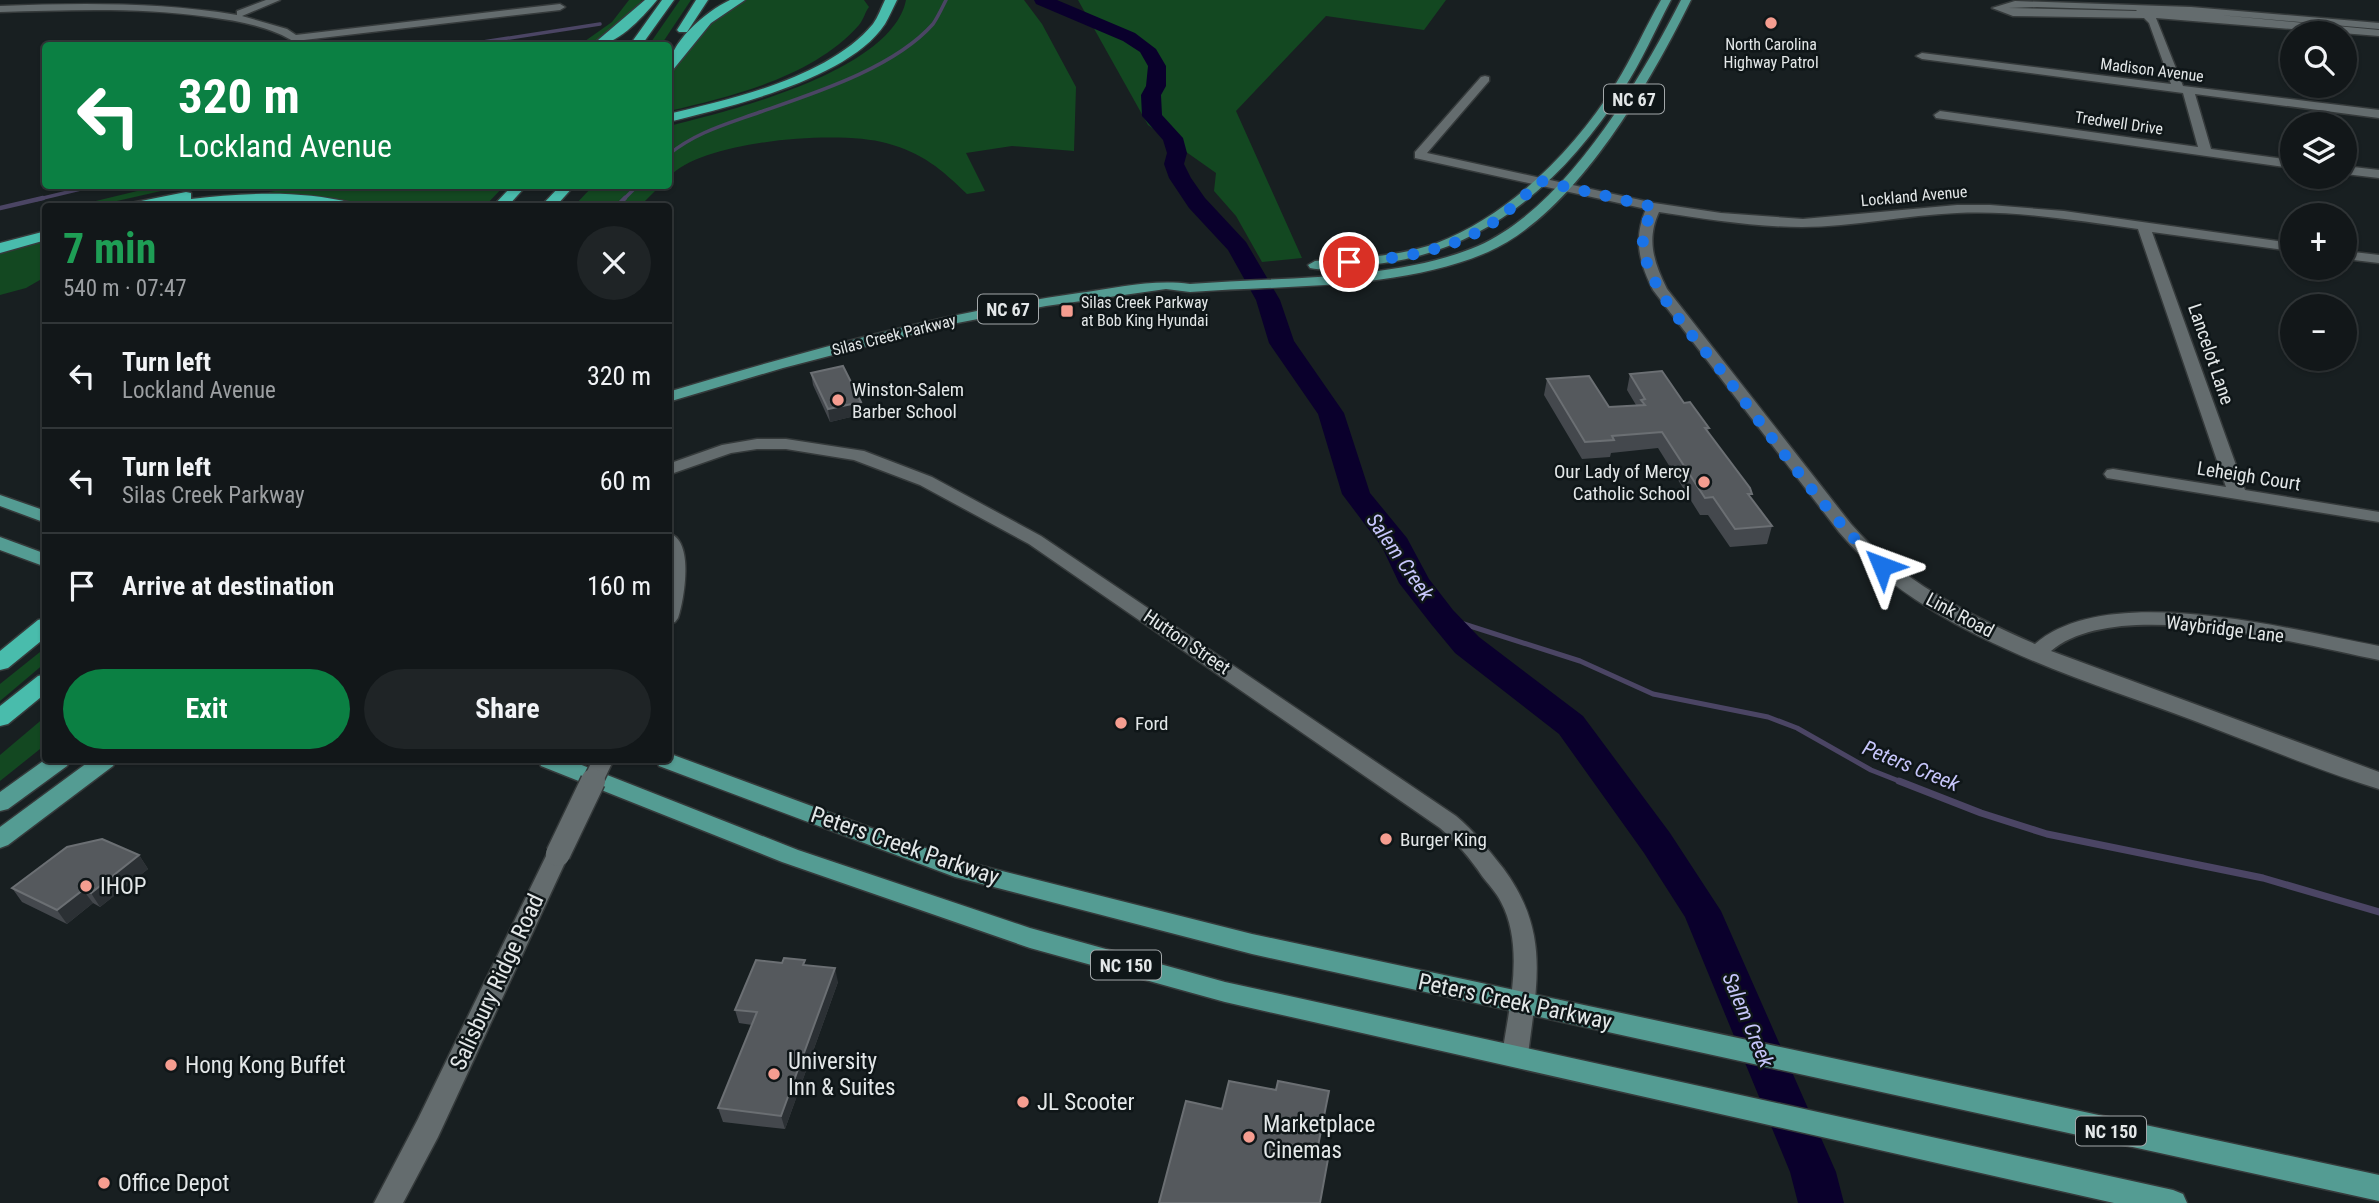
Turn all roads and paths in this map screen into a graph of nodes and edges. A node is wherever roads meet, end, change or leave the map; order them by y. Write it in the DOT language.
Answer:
graph roads {
  1 [pos="275,0"];
  2 [pos="651,0"];
  3 [pos="668,0"];
  4 [pos="702,0"];
  5 [pos="738,0"];
  6 [pos="891,0"];
  7 [pos="1666,0"];
  8 [pos="1686,0"];
  9 [pos="557,4"];
  10 [pos="874,4"];
  11 [pos="2139,7"];
  12 [pos="0,9"];
  13 [pos="241,13"];
  14 [pos="2379,26"];
  15 [pos="2379,33"];
  16 [pos="303,41"];
  17 [pos="602,42"];
  18 [pos="638,42"];
  19 [pos="672,46"];
  20 [pos="1922,56"];
  21 [pos="672,63"];
  22 [pos="1485,79"];
  23 [pos="2184,90"];
  24 [pos="2379,114"];
  25 [pos="672,115"];
  26 [pos="672,115"];
  27 [pos="1940,115"];
  28 [pos="2206,153"];
  29 [pos="2280,162"];
  30 [pos="2357,171"];
  31 [pos="2379,174"];
  32 [pos="1541,181"];
  33 [pos="1563,186"];
  34 [pos="192,189"];
  35 [pos="227,189"];
  36 [pos="254,189"];
  37 [pos="516,189"];
  38 [pos="564,189"];
  39 [pos="134,203"];
  40 [pos="152,203"];
  41 [pos="178,203"];
  42 [pos="197,203"];
  43 [pos="327,203"];
  44 [pos="503,203"];
  45 [pos="551,203"];
  46 [pos="1654,207"];
  47 [pos="2144,227"];
  48 [pos="42,228"];
  49 [pos="42,235"];
  50 [pos="0,239"];
  51 [pos="2280,245"];
  52 [pos="0,248"];
  53 [pos="2357,257"];
  54 [pos="2379,260"];
  55 [pos="1298,273"];
  56 [pos="672,396"];
  57 [pos="672,469"];
  58 [pos="2113,474"];
  59 [pos="2238,496"];
  60 [pos="0,500"];
  61 [pos="42,516"];
  62 [pos="2379,517"];
  63 [pos="0,543"];
  64 [pos="672,550"];
  65 [pos="42,559"];
  66 [pos="672,605"];
  67 [pos="42,628"];
  68 [pos="2037,653"];
  69 [pos="2379,653"];
  70 [pos="0,663"];
  71 [pos="42,684"];
  72 [pos="0,718"];
  73 [pos="672,762"];
  74 [pos="53,763"];
  75 [pos="101,763"];
  76 [pos="557,763"];
  77 [pos="602,763"];
  78 [pos="2379,780"];
  79 [pos="0,803"];
  80 [pos="0,839"];
  81 [pos="1521,1004"];
  82 [pos="1515,1055"];
  83 [pos="2379,1188"];
  84 [pos="387,1203"];
  85 [pos="2173,1203"];
  1 -- 13 [label="street"];
  2 -- 17 [label="highway"];
  3 -- 18 [label="highway"];
  4 -- 19 [label="highway"];
  5 -- 21 [label="highway"];
  6 -- 25 [label="highway"];
  7 -- 32 [label="main road, Silas Creek Parkway / NC 67"];
  8 -- 33 [label="main road, Silas Creek Parkway / NC 67"];
  9 -- 16 [label="street"];
  10 -- 26 [label="highway"];
  11 -- 11 [label="street"];
  11 -- 14 [label="street"];
  11 -- 15 [label="street"];
  11 -- 23 [label="street"];
  12 -- 13 [label="street"];
  13 -- 16 [label="street"];
  20 -- 23 [label="street, Madison Avenue"];
  22 -- 32 [label="street, Lockland Avenue"];
  23 -- 24 [label="street, Madison Avenue"];
  23 -- 28 [label="street"];
  27 -- 28 [label="street, Tredwell Drive"];
  28 -- 29 [label="street, Tredwell Drive"];
  30 -- 31 [label="street"];
  32 -- 33 [label="street, Lockland Avenue"];
  32 -- 55 [label="main road, Silas Creek Parkway / NC 67"];
  33 -- 46 [label="street, Lockland Avenue"];
  33 -- 55 [label="main road, Silas Creek Parkway / NC 67"];
  34 -- 39 [label="highway"];
  35 -- 40 [label="highway"];
  36 -- 41 [label="highway"];
  37 -- 44 [label="highway"];
  38 -- 45 [label="highway"];
  42 -- 43 [label="highway"];
  46 -- 47 [label="street, Lockland Avenue"];
  46 -- 68 [label="street, Link Road"];
  47 -- 51 [label="street, Lockland Avenue"];
  47 -- 59 [label="street, Lancelot Lane"];
  48 -- 50 [label="highway"];
  49 -- 52 [label="highway"];
  53 -- 54 [label="street"];
  55 -- 56 [label="main road, Silas Creek Parkway / NC 67"];
  57 -- 81 [label="street, Hutton Street"];
  58 -- 59 [label="street, Leheigh Court"];
  59 -- 62 [label="street, Leheigh Court"];
  60 -- 61 [label="main road"];
  63 -- 65 [label="main road"];
  64 -- 66 [label="street"];
  67 -- 70 [label="highway"];
  68 -- 69 [label="street, Waybridge Lane"];
  68 -- 78 [label="street, Link Road"];
  71 -- 72 [label="highway"];
  73 -- 81 [label="main road, Peters Creek Parkway / NC 150"];
  74 -- 79 [label="main road"];
  75 -- 80 [label="main road"];
  76 -- 82 [label="main road, NC 150"];
  77 -- 84 [label="street, Salisbury Ridge Road, bridge"];
  81 -- 82 [label="street, Hutton Street"];
  81 -- 83 [label="main road, Peters Creek Parkway / NC 150"];
  82 -- 85 [label="main road, NC 150"];
}
